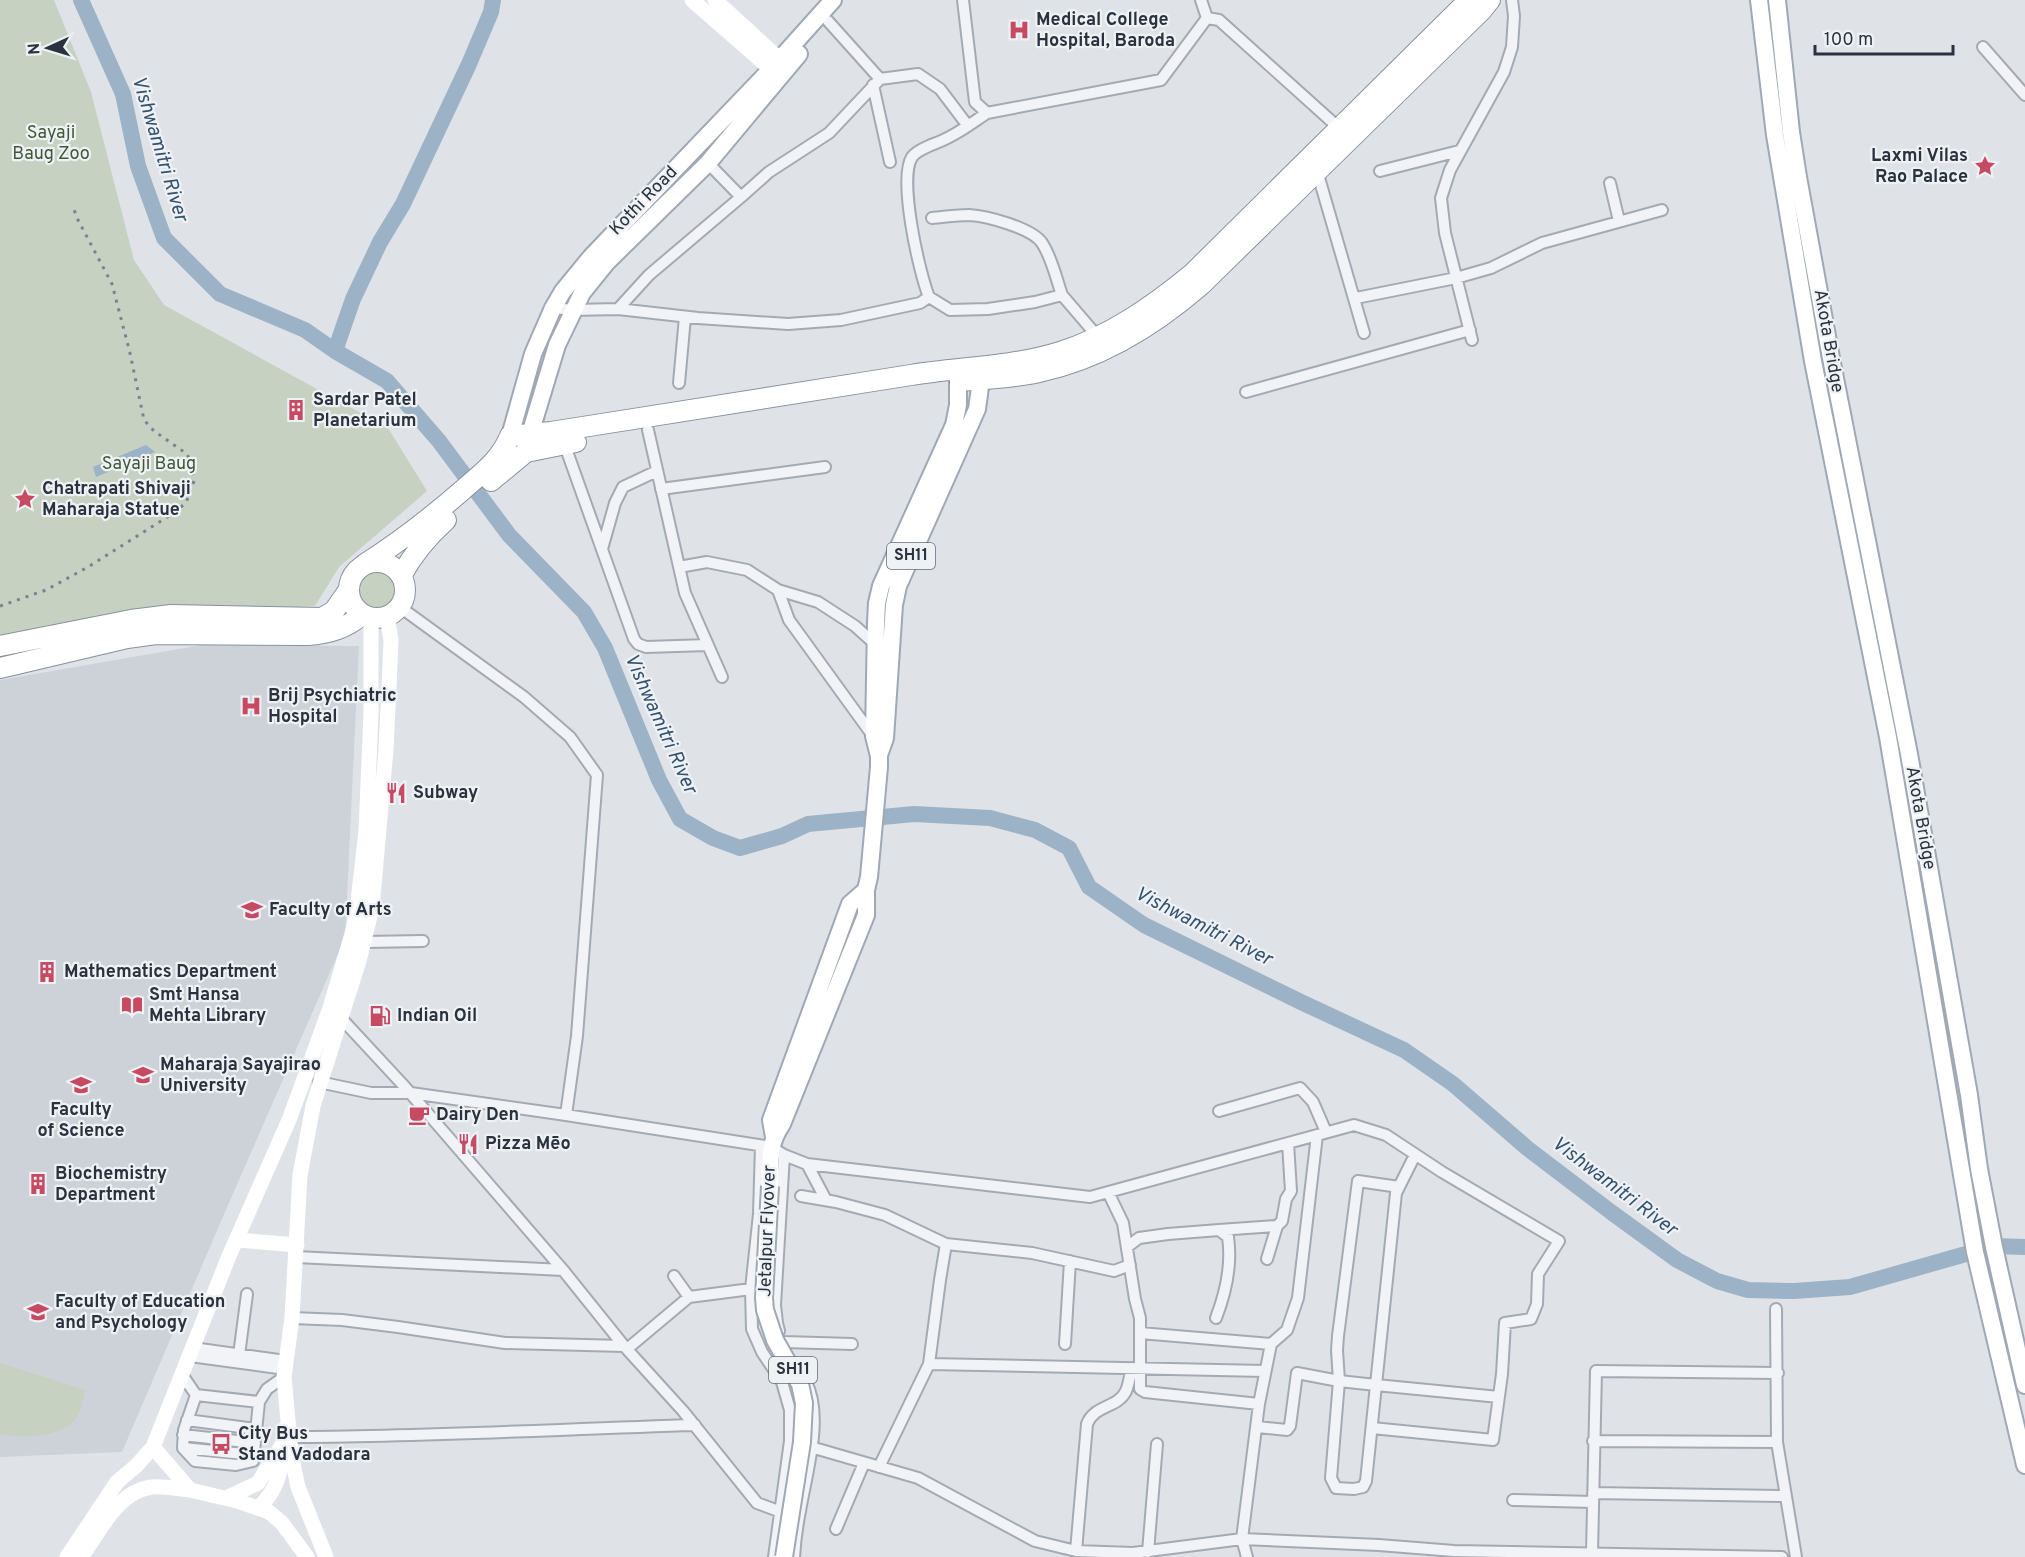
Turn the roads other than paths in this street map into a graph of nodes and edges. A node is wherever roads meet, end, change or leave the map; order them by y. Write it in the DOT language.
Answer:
graph roads {
  1 [pos="692,0"];
  2 [pos="715,0"];
  3 [pos="833,0"];
  4 [pos="847,0"];
  5 [pos="963,0"];
  6 [pos="1201,0"];
  7 [pos="1468,0"];
  8 [pos="1490,0"];
  9 [pos="1512,0"];
  10 [pos="1759,0"];
  11 [pos="1777,0"];
  12 [pos="1207,18"];
  13 [pos="828,21"];
  14 [pos="1983,47"];
  15 [pos="780,68"];
  16 [pos="876,82"];
  17 [pos="2025,95"];
  18 [pos="987,113"];
  19 [pos="968,126"];
  20 [pos="1339,128"];
  21 [pos="1460,151"];
  22 [pos="890,162"];
  23 [pos="708,163"];
  24 [pos="1317,171"];
  25 [pos="1380,171"];
  26 [pos="1610,183"];
  27 [pos="741,198"];
  28 [pos="1662,210"];
  29 [pos="932,218"];
  30 [pos="1619,221"];
  31 [pos="1804,252"];
  32 [pos="1456,278"];
  33 [pos="1062,295"];
  34 [pos="929,297"];
  35 [pos="1356,298"];
  36 [pos="553,308"];
  37 [pos="618,309"];
  38 [pos="573,310"];
  39 [pos="685,317"];
  40 [pos="1364,333"];
  41 [pos="1098,336"];
  42 [pos="980,373"];
  43 [pos="958,375"];
  44 [pos="679,383"];
  45 [pos="1246,392"];
  46 [pos="648,430"];
  47 [pos="528,443"];
  48 [pos="564,443"];
  49 [pos="504,454"];
  50 [pos="825,467"];
  51 [pos="657,471"];
  52 [pos="661,489"];
  53 [pos="435,522"];
  54 [pos="602,549"];
  55 [pos="365,564"];
  56 [pos="679,567"];
  57 [pos="401,576"];
  58 [pos="778,590"];
  59 [pos="348,591"];
  60 [pos="380,614"];
  61 [pos="875,644"];
  62 [pos="708,645"];
  63 [pos="0,646"];
  64 [pos="0,668"];
  65 [pos="722,677"];
  66 [pos="874,738"];
  67 [pos="879,761"];
  68 [pos="423,941"];
  69 [pos="364,942"];
  70 [pos="341,1017"];
  71 [pos="319,1082"];
  72 [pos="411,1093"];
  73 [pos="1220,1111"];
  74 [pos="566,1115"];
  75 [pos="1322,1134"];
  76 [pos="1288,1143"];
  77 [pos="772,1146"];
  78 [pos="1415,1155"];
  79 [pos="807,1164"];
  80 [pos="1399,1187"];
  81 [pos="1108,1192"];
  82 [pos="801,1196"];
  83 [pos="826,1200"];
  84 [pos="1276,1226"];
  85 [pos="1219,1230"];
  86 [pos="237,1240"];
  87 [pos="946,1244"];
  88 [pos="1127,1247"];
  89 [pos="296,1251"];
  90 [pos="1267,1259"];
  91 [pos="1070,1261"];
  92 [pos="1130,1265"];
  93 [pos="562,1270"];
  94 [pos="674,1276"];
  95 [pos="751,1289"];
  96 [pos="248,1294"];
  97 [pos="689,1297"];
  98 [pos="1776,1309"];
  99 [pos="292,1318"];
  100 [pos="1216,1318"];
  101 [pos="1140,1333"];
  102 [pos="784,1342"];
  103 [pos="852,1344"];
  104 [pos="1065,1344"];
  105 [pos="1270,1344"];
  106 [pos="625,1348"];
  107 [pos="192,1352"];
  108 [pos="239,1355"];
  109 [pos="929,1364"];
  110 [pos="1136,1368"];
  111 [pos="285,1369"];
  112 [pos="1265,1371"];
  113 [pos="1778,1373"];
  114 [pos="183,1376"];
  115 [pos="1339,1381"];
  116 [pos="1376,1385"];
  117 [pos="2025,1385"];
  118 [pos="196,1395"];
  119 [pos="1499,1397"];
  120 [pos="259,1402"];
  121 [pos="1259,1404"];
  122 [pos="187,1420"];
  123 [pos="694,1425"];
  124 [pos="1257,1427"];
  125 [pos="1372,1428"];
  126 [pos="256,1429"];
  127 [pos="183,1435"];
  128 [pos="287,1439"];
  129 [pos="790,1441"];
  130 [pos="1593,1441"];
  131 [pos="1777,1442"];
  132 [pos="255,1443"];
  133 [pos="1157,1444"];
  134 [pos="153,1447"];
  135 [pos="811,1447"];
  136 [pos="864,1463"];
  137 [pos="2025,1465"];
  138 [pos="879,1467"];
  139 [pos="190,1490"];
  140 [pos="1786,1496"];
  141 [pos="226,1498"];
  142 [pos="1593,1498"];
  143 [pos="1513,1500"];
  144 [pos="259,1507"];
  145 [pos="781,1512"];
  146 [pos="836,1529"];
  147 [pos="1242,1539"];
  148 [pos="1076,1551"];
  149 [pos="1148,1552"];
  150 [pos="1592,1553"];
  151 [pos="67,1557"];
  152 [pos="81,1557"];
  153 [pos="307,1557"];
  154 [pos="326,1557"];
  155 [pos="774,1557"];
  156 [pos="784,1557"];
  157 [pos="794,1557"];
  158 [pos="1247,1557"];
  159 [pos="1782,1557"];
  160 [pos="1796,1557"];
  1 -- 15 [label="main road"];
  2 -- 15 [label="main road"];
  3 -- 15 [label="main road, Kothi Road"];
  4 -- 13 [label="main road, Kothi Road"];
  5 -- 18 [label="street"];
  6 -- 12 [label="street"];
  7 -- 20 [label="highway"];
  8 -- 24 [label="highway"];
  9 -- 21 [label="street"];
  10 -- 31 [label="main road"];
  11 -- 31 [label="main road"];
  12 -- 18 [label="street"];
  12 -- 20 [label="street"];
  13 -- 15 [label="main road, Kothi Road"];
  13 -- 16 [label="street"];
  14 -- 17 [label="street"];
  15 -- 23 [label="main road, Kothi Road"];
  15 -- 36 [label="main road, Kothi Road"];
  16 -- 19 [label="street"];
  16 -- 22 [label="street"];
  16 -- 27 [label="street"];
  18 -- 19 [label="street"];
  19 -- 34 [label="street"];
  20 -- 41 [label="highway"];
  21 -- 25 [label="street"];
  21 -- 32 [label="street"];
  23 -- 27 [label="street"];
  23 -- 38 [label="main road, Kothi Road"];
  24 -- 35 [label="street"];
  24 -- 42 [label="highway"];
  26 -- 30 [label="street"];
  27 -- 37 [label="street"];
  28 -- 30 [label="street"];
  29 -- 33 [label="street"];
  30 -- 32 [label="street"];
  31 -- 117 [label="main road, Akota Bridge"];
  31 -- 137 [label="main road"];
  32 -- 35 [label="street"];
  32 -- 45 [label="street"];
  33 -- 34 [label="street"];
  33 -- 41 [label="street"];
  34 -- 39 [label="street"];
  35 -- 40 [label="street"];
  36 -- 38 [label="street"];
  36 -- 49 [label="main road, Kothi Road"];
  37 -- 38 [label="street"];
  37 -- 39 [label="street"];
  38 -- 47 [label="main road, Kothi Road"];
  39 -- 44 [label="street"];
  41 -- 42 [label="highway"];
  42 -- 43 [label="highway"];
  42 -- 67 [label="main road, SH11"];
  43 -- 46 [label="highway"];
  43 -- 47 [label="highway"];
  43 -- 61 [label="main road"];
  46 -- 48 [label="highway"];
  46 -- 51 [label="street"];
  47 -- 48 [label="highway"];
  47 -- 49 [label="highway"];
  47 -- 49 [label="highway"];
  48 -- 54 [label="street"];
  49 -- 53 [label="highway"];
  50 -- 52 [label="street"];
  51 -- 52 [label="street"];
  51 -- 54 [label="street"];
  52 -- 56 [label="street"];
  53 -- 55 [label="highway"];
  53 -- 57 [label="highway"];
  54 -- 62 [label="street"];
  55 -- 57 [label="highway"];
  55 -- 59 [label="highway"];
  56 -- 58 [label="street"];
  56 -- 62 [label="street"];
  57 -- 60 [label="highway"];
  58 -- 61 [label="street"];
  58 -- 66 [label="street"];
  59 -- 60 [label="highway"];
  59 -- 63 [label="highway"];
  60 -- 64 [label="highway"];
  60 -- 69 [label="main road"];
  60 -- 74 [label="street"];
  60 -- 86 [label="main road"];
  61 -- 66 [label="main road"];
  62 -- 65 [label="street"];
  66 -- 67 [label="main road"];
  67 -- 77 [label="main road, Jetalpur Flyover / SH11"];
  68 -- 69 [label="street"];
  69 -- 70 [label="main road"];
  70 -- 71 [label="main road"];
  70 -- 72 [label="street"];
  71 -- 72 [label="street"];
  71 -- 89 [label="main road"];
  72 -- 74 [label="street"];
  72 -- 93 [label="street"];
  73 -- 75 [label="street"];
  74 -- 77 [label="street"];
  75 -- 76 [label="street"];
  75 -- 78 [label="street"];
  75 -- 105 [label="street"];
  76 -- 81 [label="street"];
  76 -- 84 [label="street"];
  77 -- 79 [label="street"];
  77 -- 95 [label="street"];
  77 -- 102 [label="street"];
  77 -- 156 [label="main road, Jetalpur Flyover / SH11, bridge"];
  78 -- 80 [label="street"];
  78 -- 119 [label="street"];
  79 -- 81 [label="street"];
  79 -- 83 [label="street"];
  80 -- 115 [label="street"];
  80 -- 116 [label="street"];
  81 -- 88 [label="street"];
  82 -- 83 [label="street"];
  83 -- 87 [label="street"];
  84 -- 85 [label="street"];
  84 -- 90 [label="street"];
  85 -- 88 [label="street"];
  85 -- 100 [label="street"];
  86 -- 89 [label="main road"];
  86 -- 107 [label="main road"];
  87 -- 91 [label="street"];
  87 -- 109 [label="street"];
  88 -- 92 [label="street"];
  89 -- 93 [label="street"];
  89 -- 99 [label="main road"];
  91 -- 92 [label="street"];
  91 -- 104 [label="street"];
  92 -- 101 [label="street"];
  93 -- 106 [label="street"];
  94 -- 97 [label="street"];
  95 -- 97 [label="street"];
  95 -- 129 [label="street"];
  96 -- 108 [label="street"];
  97 -- 106 [label="street"];
  98 -- 113 [label="street"];
  99 -- 106 [label="street"];
  99 -- 111 [label="main road"];
  101 -- 105 [label="street"];
  101 -- 110 [label="street"];
  102 -- 103 [label="street"];
  102 -- 135 [label="street"];
  105 -- 112 [label="street"];
  106 -- 123 [label="street"];
  107 -- 108 [label="street"];
  107 -- 111 [label="street"];
  107 -- 114 [label="main road"];
  108 -- 111 [label="street"];
  109 -- 110 [label="street"];
  109 -- 138 [label="street"];
  110 -- 112 [label="street"];
  110 -- 121 [label="street"];
  110 -- 148 [label="street"];
  111 -- 120 [label="street"];
  111 -- 128 [label="main road"];
  112 -- 121 [label="street"];
  113 -- 130 [label="street"];
  113 -- 131 [label="street"];
  114 -- 118 [label="street"];
  114 -- 134 [label="main road"];
  115 -- 116 [label="street"];
  115 -- 124 [label="street"];
  115 -- 125 [label="street"];
  116 -- 119 [label="street"];
  116 -- 125 [label="street"];
  118 -- 120 [label="street"];
  118 -- 122 [label="street"];
  119 -- 125 [label="street"];
  120 -- 126 [label="street"];
  121 -- 124 [label="street"];
  122 -- 126 [label="street"];
  122 -- 127 [label="street"];
  123 -- 128 [label="street"];
  123 -- 145 [label="street"];
  124 -- 147 [label="street"];
  126 -- 132 [label="street"];
  127 -- 132 [label="street"];
  127 -- 132 [label="street"];
  128 -- 141 [label="main road"];
  128 -- 144 [label="main road"];
  128 -- 154 [label="main road"];
  129 -- 135 [label="street"];
  129 -- 145 [label="street"];
  130 -- 131 [label="street"];
  130 -- 142 [label="street"];
  131 -- 140 [label="street"];
  133 -- 149 [label="street"];
  134 -- 139 [label="main road"];
  134 -- 151 [label="main road"];
  135 -- 136 [label="street"];
  135 -- 157 [label="street"];
  136 -- 138 [label="street"];
  136 -- 146 [label="street"];
  138 -- 148 [label="street"];
  139 -- 141 [label="main road"];
  139 -- 152 [label="main road"];
  140 -- 142 [label="street"];
  140 -- 160 [label="street"];
  141 -- 144 [label="main road"];
  142 -- 143 [label="street"];
  142 -- 150 [label="street"];
  144 -- 153 [label="main road"];
  145 -- 155 [label="street"];
  147 -- 149 [label="street"];
  147 -- 150 [label="street"];
  147 -- 158 [label="street"];
  148 -- 149 [label="street"];
  150 -- 159 [label="street"];
}
